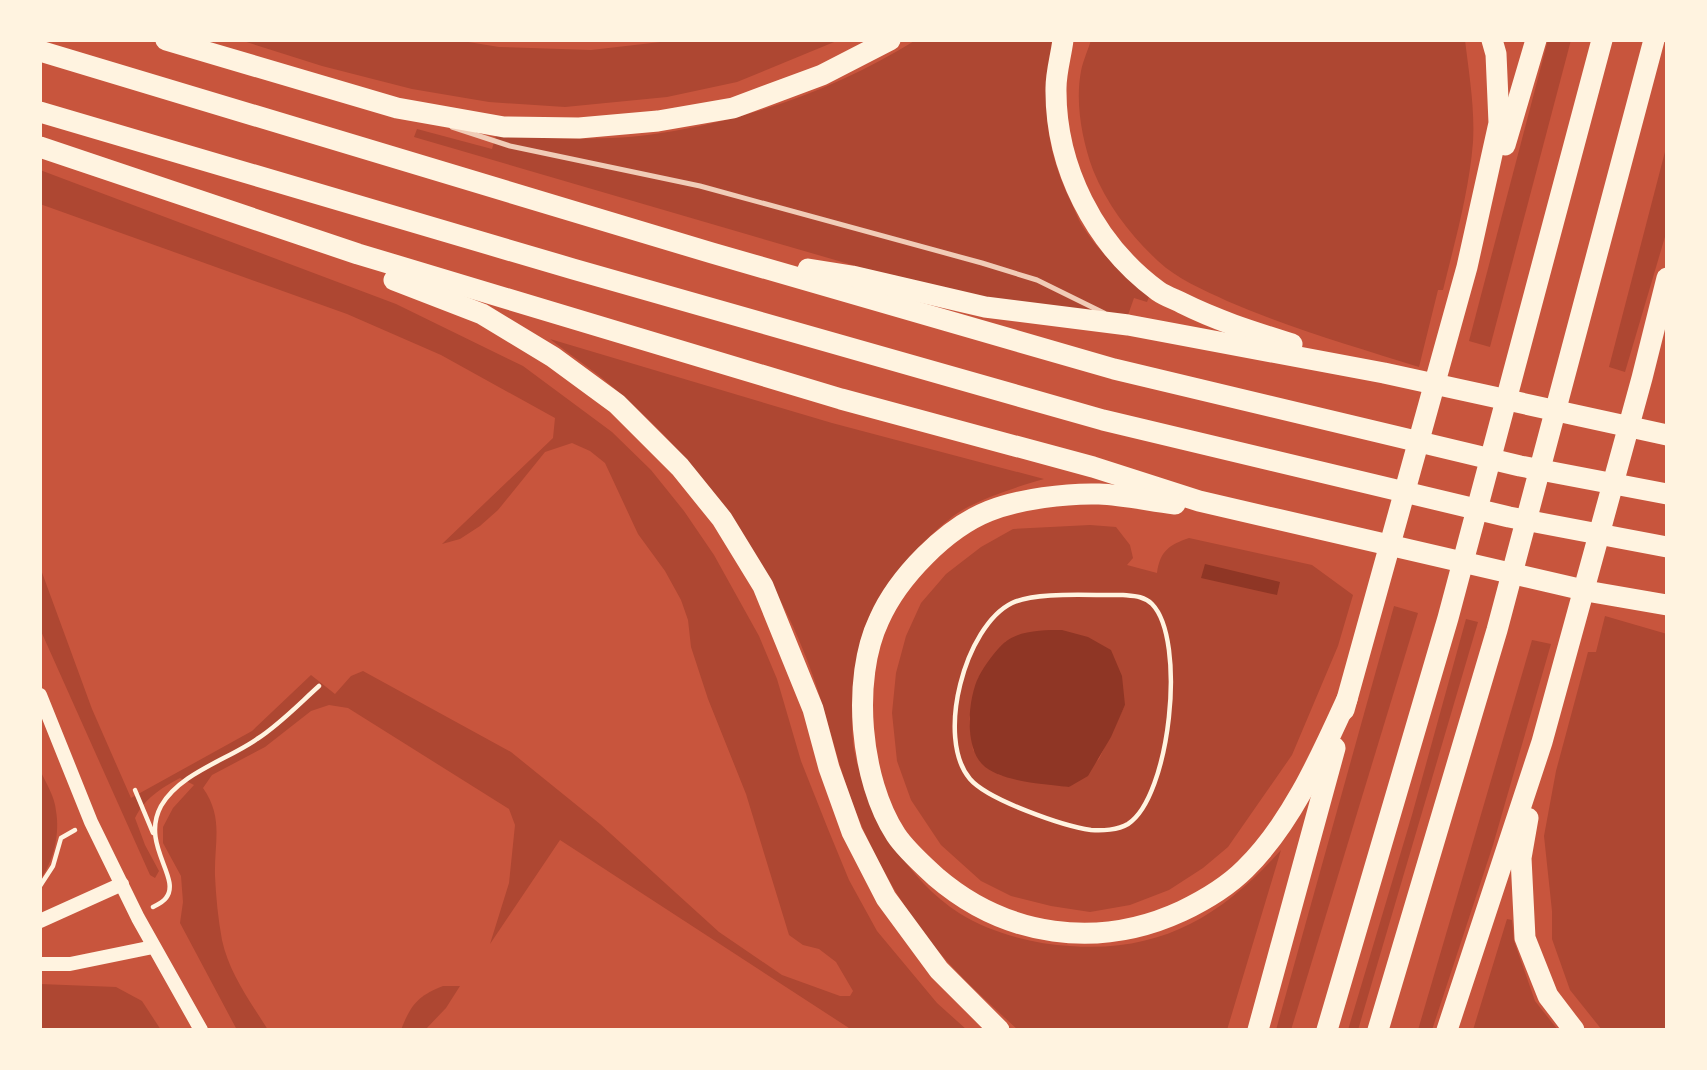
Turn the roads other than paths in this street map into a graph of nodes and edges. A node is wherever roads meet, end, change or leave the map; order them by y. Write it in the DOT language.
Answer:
graph roads {
  1 [pos="166,40"];
  2 [pos="890,40"];
  3 [pos="1063,40"];
  4 [pos="1492,40"];
  5 [pos="1536,40"];
  6 [pos="1602,40"];
  7 [pos="1654,40"];
  8 [pos="40,51"];
  9 [pos="397,108"];
  10 [pos="40,112"];
  11 [pos="40,147"];
  12 [pos="141,183"];
  13 [pos="712,253"];
  14 [pos="1467,267"];
  15 [pos="1667,278"];
  16 [pos="1667,304"];
  17 [pos="1128,326"];
  18 [pos="1656,329"];
  19 [pos="1384,373"];
  20 [pos="1667,435"];
  21 [pos="1667,494"];
  22 [pos="1199,501"];
  23 [pos="1667,547"];
  24 [pos="1661,606"];
  25 [pos="40,695"];
  26 [pos="1347,699"];
  27 [pos="1542,742"];
  28 [pos="122,884"];
  29 [pos="40,920"];
  30 [pos="153,947"];
  31 [pos="40,964"];
  32 [pos="1258,1029"];
  33 [pos="201,1030"];
  34 [pos="999,1030"];
  35 [pos="1327,1030"];
  36 [pos="1378,1030"];
  37 [pos="1447,1030"];
  38 [pos="1574,1030"];
  1 -- 9 [label="highway"];
  2 -- 9 [label="highway"];
  3 -- 19 [label="highway"];
  4 -- 14 [label="highway"];
  5 -- 14 [label="highway"];
  6 -- 35 [label="highway"];
  7 -- 36 [label="highway"];
  8 -- 13 [label="highway"];
  9 -- 17 [label="lane"];
  10 -- 23 [label="highway"];
  11 -- 12 [label="highway"];
  12 -- 22 [label="highway"];
  12 -- 34 [label="highway"];
  13 -- 17 [label="highway"];
  13 -- 21 [label="highway"];
  14 -- 26 [label="highway"];
  15 -- 18 [label="highway"];
  16 -- 18 [label="highway"];
  17 -- 19 [label="highway"];
  18 -- 27 [label="highway"];
  19 -- 20 [label="highway"];
  22 -- 24 [label="highway"];
  22 -- 26 [label="highway"];
  25 -- 28 [label="main road"];
  26 -- 32 [label="highway"];
  27 -- 37 [label="highway"];
  27 -- 38 [label="highway"];
  28 -- 29 [label="main road"];
  28 -- 30 [label="main road"];
  30 -- 31 [label="main road"];
  30 -- 33 [label="main road"];
}
